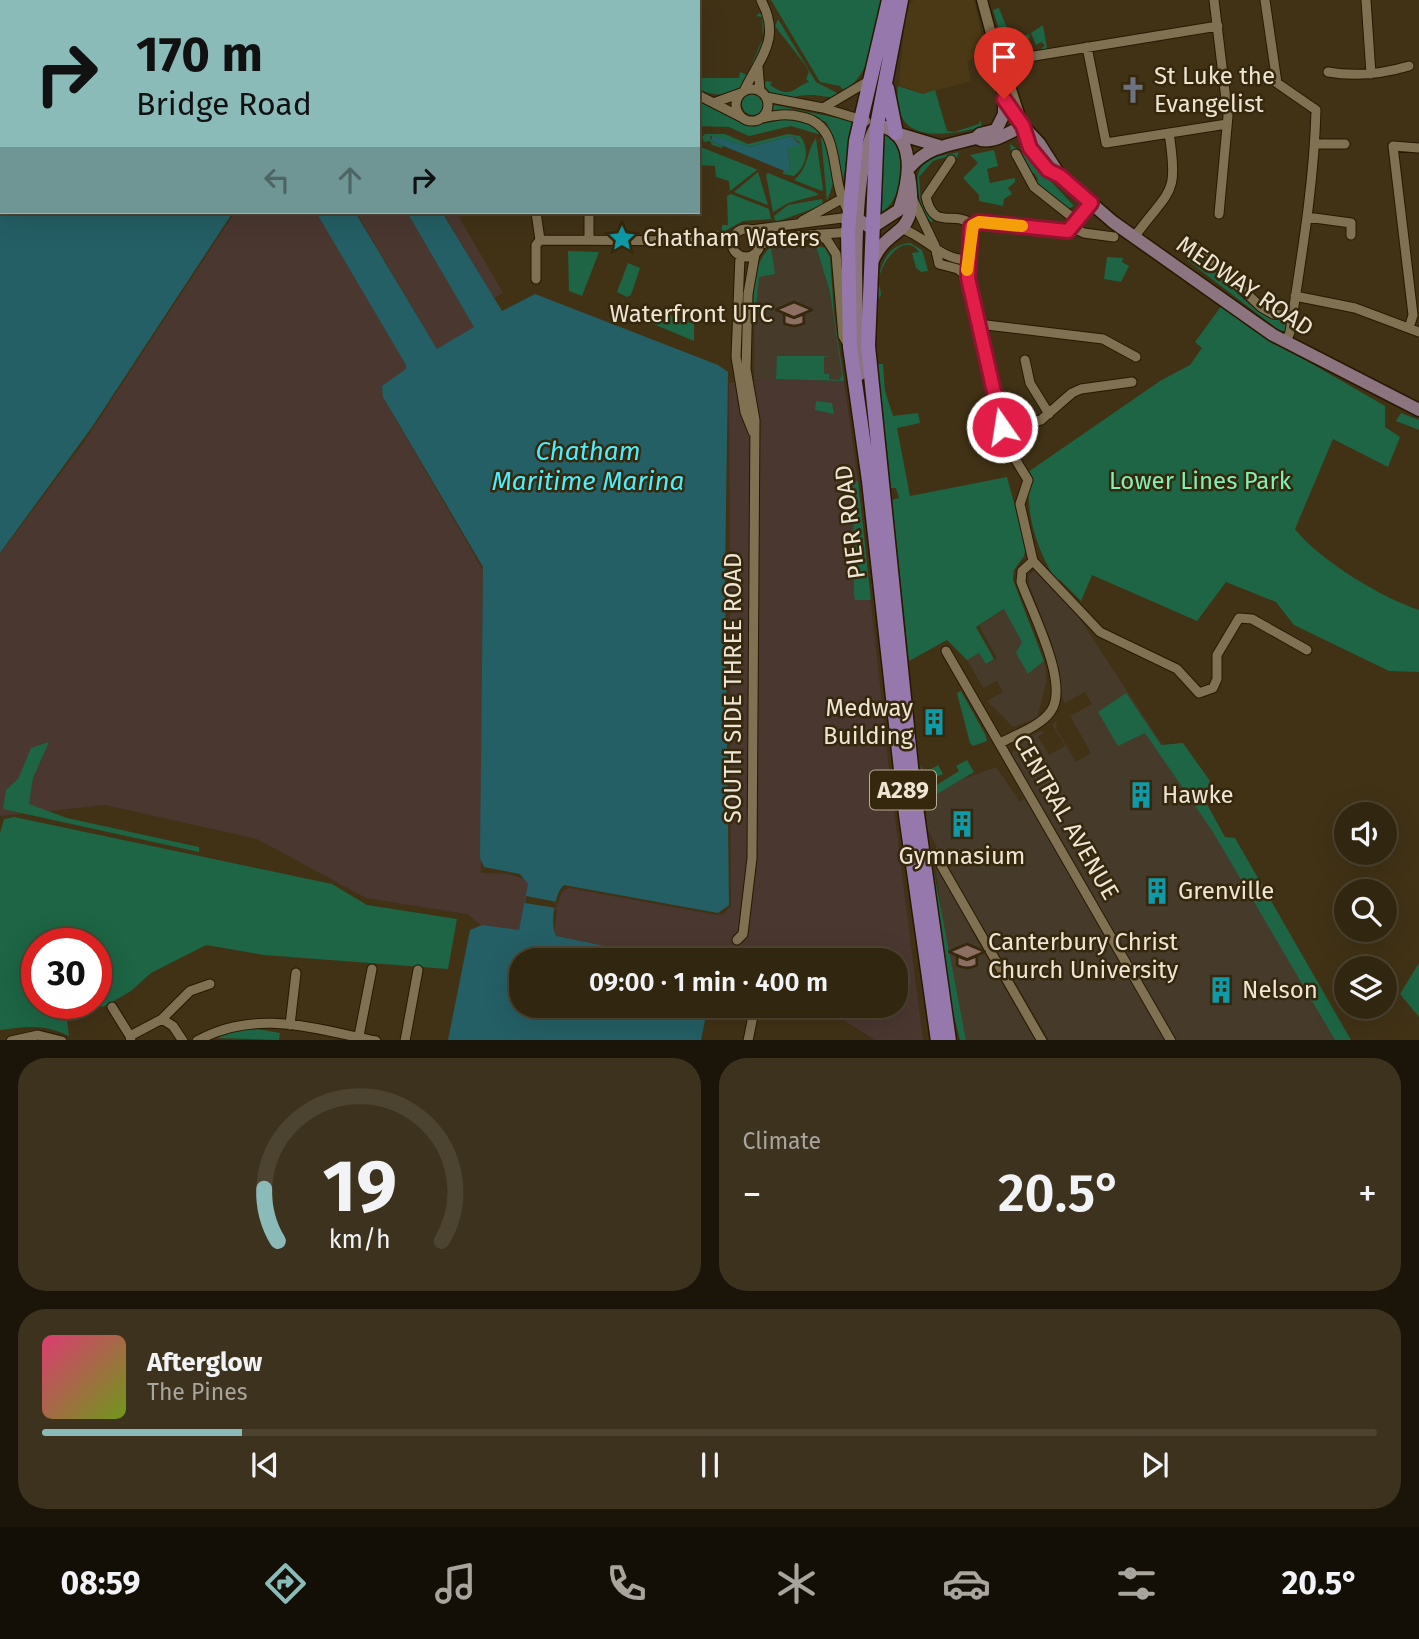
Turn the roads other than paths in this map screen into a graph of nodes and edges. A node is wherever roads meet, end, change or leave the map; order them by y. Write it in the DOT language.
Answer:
graph roads {
  1 [pos="761,0"];
  2 [pos="889,0"];
  3 [pos="901,0"];
  4 [pos="982,0"];
  5 [pos="1214,0"];
  6 [pos="1265,0"];
  7 [pos="1366,0"];
  8 [pos="1218,26"];
  9 [pos="1087,47"];
  10 [pos="1028,57"];
  11 [pos="1409,66"];
  12 [pos="758,67"];
  13 [pos="1001,71"];
  14 [pos="1328,72"];
  15 [pos="1371,74"];
  16 [pos="871,79"];
  17 [pos="886,84"];
  18 [pos="743,92"];
  19 [pos="763,94"];
  20 [pos="700,96"];
  21 [pos="1004,99"];
  22 [pos="716,102"];
  23 [pos="823,108"];
  24 [pos="742,117"];
  25 [pos="759,119"];
  26 [pos="861,119"];
  27 [pos="1227,124"];
  28 [pos="877,125"];
  29 [pos="1023,126"];
  30 [pos="1000,132"];
  31 [pos="1168,132"];
  32 [pos="896,133"];
  33 [pos="1316,144"];
  34 [pos="1345,144"];
  35 [pos="939,146"];
  36 [pos="1030,148"];
  37 [pos="1419,148"];
  38 [pos="1016,154"];
  39 [pos="951,160"];
  40 [pos="909,172"];
  41 [pos="863,176"];
  42 [pos="1060,176"];
  43 [pos="912,197"];
  44 [pos="1091,203"];
  45 [pos="536,214"];
  46 [pos="589,214"];
  47 [pos="1219,214"];
  48 [pos="1307,218"];
  49 [pos="855,220"];
  50 [pos="801,222"];
  51 [pos="1075,224"];
  52 [pos="973,225"];
  53 [pos="903,229"];
  54 [pos="751,230"];
  55 [pos="818,234"];
  56 [pos="1351,235"];
  57 [pos="1135,236"];
  58 [pos="733,237"];
  59 [pos="1114,237"];
  60 [pos="540,240"];
  61 [pos="589,240"];
  62 [pos="714,241"];
  63 [pos="1195,245"];
  64 [pos="733,248"];
  65 [pos="757,250"];
  66 [pos="935,251"];
  67 [pos="740,256"];
  68 [pos="967,260"];
  69 [pos="869,272"];
  70 [pos="968,278"];
  71 [pos="536,279"];
  72 [pos="1295,296"];
  73 [pos="1293,316"];
  74 [pos="978,324"];
  75 [pos="1409,328"];
  76 [pos="1419,332"];
  77 [pos="1286,342"];
  78 [pos="850,347"];
  79 [pos="741,350"];
  80 [pos="1136,356"];
  81 [pos="1025,360"];
  82 [pos="1132,382"];
  83 [pos="1419,410"];
  84 [pos="1049,414"];
  85 [pos="862,427"];
  86 [pos="1002,428"];
  87 [pos="1033,561"];
  88 [pos="1307,650"];
  89 [pos="946,651"];
  90 [pos="1000,743"];
  91 [pos="956,855"];
  92 [pos="936,856"];
  93 [pos="941,865"];
  94 [pos="737,940"];
  95 [pos="372,969"];
  96 [pos="418,970"];
  97 [pos="296,973"];
  98 [pos="941,984"];
  99 [pos="210,985"];
  100 [pos="112,1007"];
  101 [pos="752,1018"];
  102 [pos="162,1019"];
  103 [pos="290,1025"];
  104 [pos="211,1037"];
  105 [pos="130,1038"];
  106 [pos="358,1039"];
  107 [pos="17,1040"];
  108 [pos="58,1040"];
  109 [pos="182,1040"];
  110 [pos="405,1040"];
  111 [pos="748,1040"];
  112 [pos="937,1040"];
  113 [pos="949,1040"];
  114 [pos="955,1040"];
  115 [pos="1041,1040"];
  116 [pos="1170,1040"];
  1 -- 12 [label="street"];
  2 -- 16 [label="main road, PIER ROAD / A289"];
  3 -- 17 [label="main road, PIER ROAD / A289"];
  4 -- 13 [label="street, MEDWAY ROAD"];
  5 -- 8 [label="street"];
  6 -- 33 [label="street"];
  7 -- 15 [label="street"];
  8 -- 9 [label="street"];
  8 -- 27 [label="street"];
  9 -- 10 [label="street"];
  9 -- 31 [label="street"];
  11 -- 15 [label="street"];
  12 -- 18 [label="street"];
  12 -- 19 [label="street"];
  13 -- 21 [label="street, MEDWAY ROAD"];
  13 -- 29 [label="street, MEDWAY ROAD"];
  14 -- 15 [label="street"];
  16 -- 23 [label="street"];
  16 -- 26 [label="main road, PIER ROAD / A289"];
  17 -- 28 [label="main road, PIER ROAD / A289"];
  17 -- 32 [label="main road"];
  18 -- 19 [label="street"];
  18 -- 22 [label="street"];
  18 -- 24 [label="street"];
  19 -- 23 [label="street"];
  19 -- 25 [label="street"];
  20 -- 22 [label="street"];
  21 -- 29 [label="street, MEDWAY ROAD"];
  21 -- 30 [label="main road"];
  22 -- 24 [label="street"];
  23 -- 26 [label="street"];
  24 -- 25 [label="street"];
  25 -- 49 [label="street"];
  26 -- 28 [label="street"];
  26 -- 49 [label="main road, PIER ROAD / A289"];
  27 -- 31 [label="street"];
  27 -- 47 [label="street"];
  28 -- 32 [label="main road"];
  28 -- 41 [label="main road"];
  28 -- 49 [label="main road, PIER ROAD / A289"];
  29 -- 30 [label="main road"];
  29 -- 36 [label="main road, MEDWAY ROAD"];
  29 -- 42 [label="main road, MEDWAY ROAD"];
  30 -- 35 [label="main road"];
  30 -- 36 [label="main road"];
  31 -- 57 [label="street"];
  32 -- 35 [label="main road"];
  32 -- 40 [label="main road"];
  33 -- 34 [label="street"];
  33 -- 48 [label="street"];
  35 -- 40 [label="main road"];
  36 -- 42 [label="main road, MEDWAY ROAD"];
  37 -- 75 [label="street"];
  38 -- 51 [label="street"];
  39 -- 52 [label="street"];
  40 -- 43 [label="main road"];
  40 -- 49 [label="main road"];
  41 -- 49 [label="main road"];
  41 -- 49 [label="street"];
  42 -- 44 [label="main road, MEDWAY ROAD"];
  43 -- 53 [label="main road"];
  43 -- 66 [label="street"];
  44 -- 51 [label="street"];
  44 -- 57 [label="main road, MEDWAY ROAD"];
  45 -- 60 [label="street"];
  46 -- 61 [label="street"];
  48 -- 56 [label="street"];
  48 -- 72 [label="street"];
  49 -- 50 [label="street"];
  49 -- 50 [label="street"];
  49 -- 55 [label="street"];
  49 -- 69 [label="main road, PIER ROAD / A289"];
  49 -- 78 [label="main road, PIER ROAD / A289"];
  49 -- 85 [label="main road"];
  50 -- 54 [label="street"];
  51 -- 52 [label="street"];
  51 -- 59 [label="street"];
  52 -- 68 [label="street"];
  53 -- 66 [label="street"];
  53 -- 69 [label="main road"];
  54 -- 58 [label="street"];
  54 -- 65 [label="street"];
  55 -- 65 [label="street"];
  55 -- 78 [label="street"];
  57 -- 77 [label="main road, MEDWAY ROAD"];
  58 -- 62 [label="street"];
  58 -- 64 [label="street"];
  60 -- 61 [label="street"];
  60 -- 71 [label="street"];
  61 -- 62 [label="street"];
  62 -- 64 [label="street"];
  63 -- 73 [label="street, MEDWAY ROAD"];
  64 -- 67 [label="street"];
  65 -- 67 [label="street"];
  65 -- 79 [label="street, SOUTH SIDE THREE ROAD"];
  66 -- 68 [label="street"];
  66 -- 70 [label="street"];
  67 -- 79 [label="street, SOUTH SIDE THREE ROAD"];
  68 -- 70 [label="street"];
  69 -- 98 [label="main road, PIER ROAD / A289"];
  70 -- 74 [label="street"];
  72 -- 73 [label="street"];
  72 -- 75 [label="street"];
  73 -- 77 [label="street"];
  74 -- 80 [label="street"];
  74 -- 86 [label="street"];
  75 -- 76 [label="street"];
  77 -- 83 [label="main road, MEDWAY ROAD"];
  78 -- 85 [label="main road, PIER ROAD / A289"];
  79 -- 94 [label="street, SOUTH SIDE THREE ROAD"];
  81 -- 84 [label="street"];
  82 -- 84 [label="street"];
  84 -- 86 [label="street"];
  85 -- 112 [label="main road, PIER ROAD / A289"];
  86 -- 87 [label="street"];
  87 -- 88 [label="street"];
  87 -- 90 [label="street"];
  89 -- 90 [label="street, CENTRAL AVENUE"];
  90 -- 116 [label="street, CENTRAL AVENUE"];
  91 -- 93 [label="street"];
  92 -- 93 [label="street"];
  93 -- 115 [label="street"];
  95 -- 106 [label="street"];
  96 -- 110 [label="street"];
  97 -- 103 [label="street"];
  98 -- 113 [label="main road, PIER ROAD / A289"];
  98 -- 114 [label="main road"];
  99 -- 102 [label="street"];
  100 -- 105 [label="street"];
  101 -- 111 [label="street"];
  102 -- 105 [label="street"];
  102 -- 109 [label="street"];
  103 -- 104 [label="street"];
  103 -- 106 [label="street"];
  107 -- 108 [label="street"];
}
